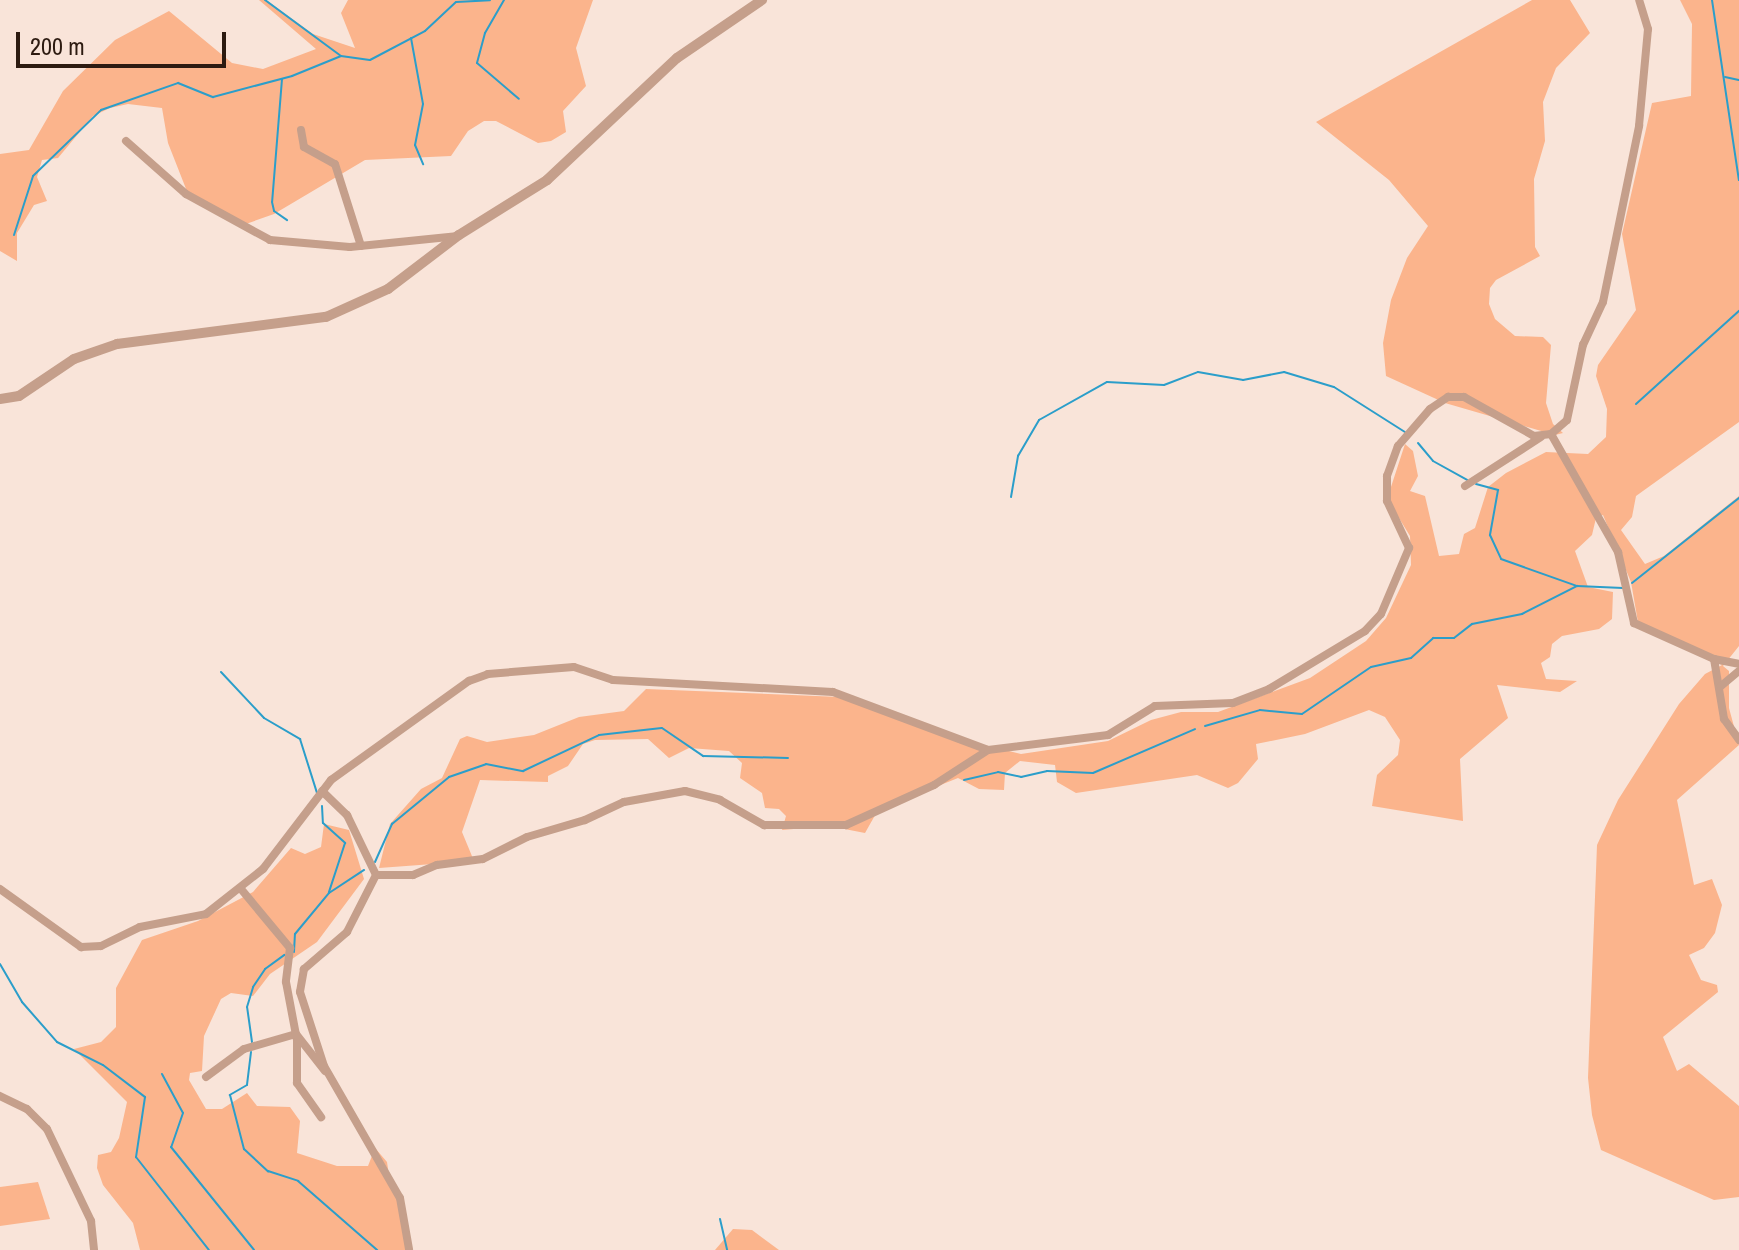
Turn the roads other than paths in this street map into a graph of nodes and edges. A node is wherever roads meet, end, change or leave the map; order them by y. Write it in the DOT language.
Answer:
graph roads {
  1 [pos="762,0"];
  2 [pos="1639,0"];
  3 [pos="301,130"];
  4 [pos="126,141"];
  5 [pos="459,235"];
  6 [pos="361,246"];
  7 [pos="0,399"];
  8 [pos="1549,434"];
  9 [pos="1465,486"];
  10 [pos="1714,659"];
  11 [pos="1739,664"];
  12 [pos="1739,671"];
  13 [pos="1721,686"];
  14 [pos="1739,740"];
  15 [pos="988,750"];
  16 [pos="322,791"];
  17 [pos="376,875"];
  18 [pos="0,889"];
  19 [pos="241,889"];
  20 [pos="296,1034"];
  21 [pos="329,1074"];
  22 [pos="206,1077"];
  23 [pos="0,1096"];
  24 [pos="321,1117"];
  25 [pos="409,1249"];
  26 [pos="94,1250"];
  1 -- 5 [label="street"];
  2 -- 8 [label="street"];
  3 -- 6 [label="street"];
  4 -- 6 [label="street"];
  5 -- 6 [label="street"];
  5 -- 7 [label="street"];
  8 -- 9 [label="street"];
  8 -- 10 [label="street"];
  8 -- 15 [label="street"];
  10 -- 11 [label="street"];
  10 -- 13 [label="street"];
  12 -- 13 [label="street"];
  13 -- 14 [label="street"];
  15 -- 16 [label="street"];
  15 -- 17 [label="street"];
  16 -- 17 [label="street"];
  16 -- 19 [label="street"];
  17 -- 21 [label="street"];
  18 -- 19 [label="street"];
  19 -- 20 [label="street"];
  20 -- 21 [label="street"];
  20 -- 22 [label="street"];
  20 -- 24 [label="street"];
  21 -- 25 [label="street"];
  23 -- 26 [label="street"];
}
